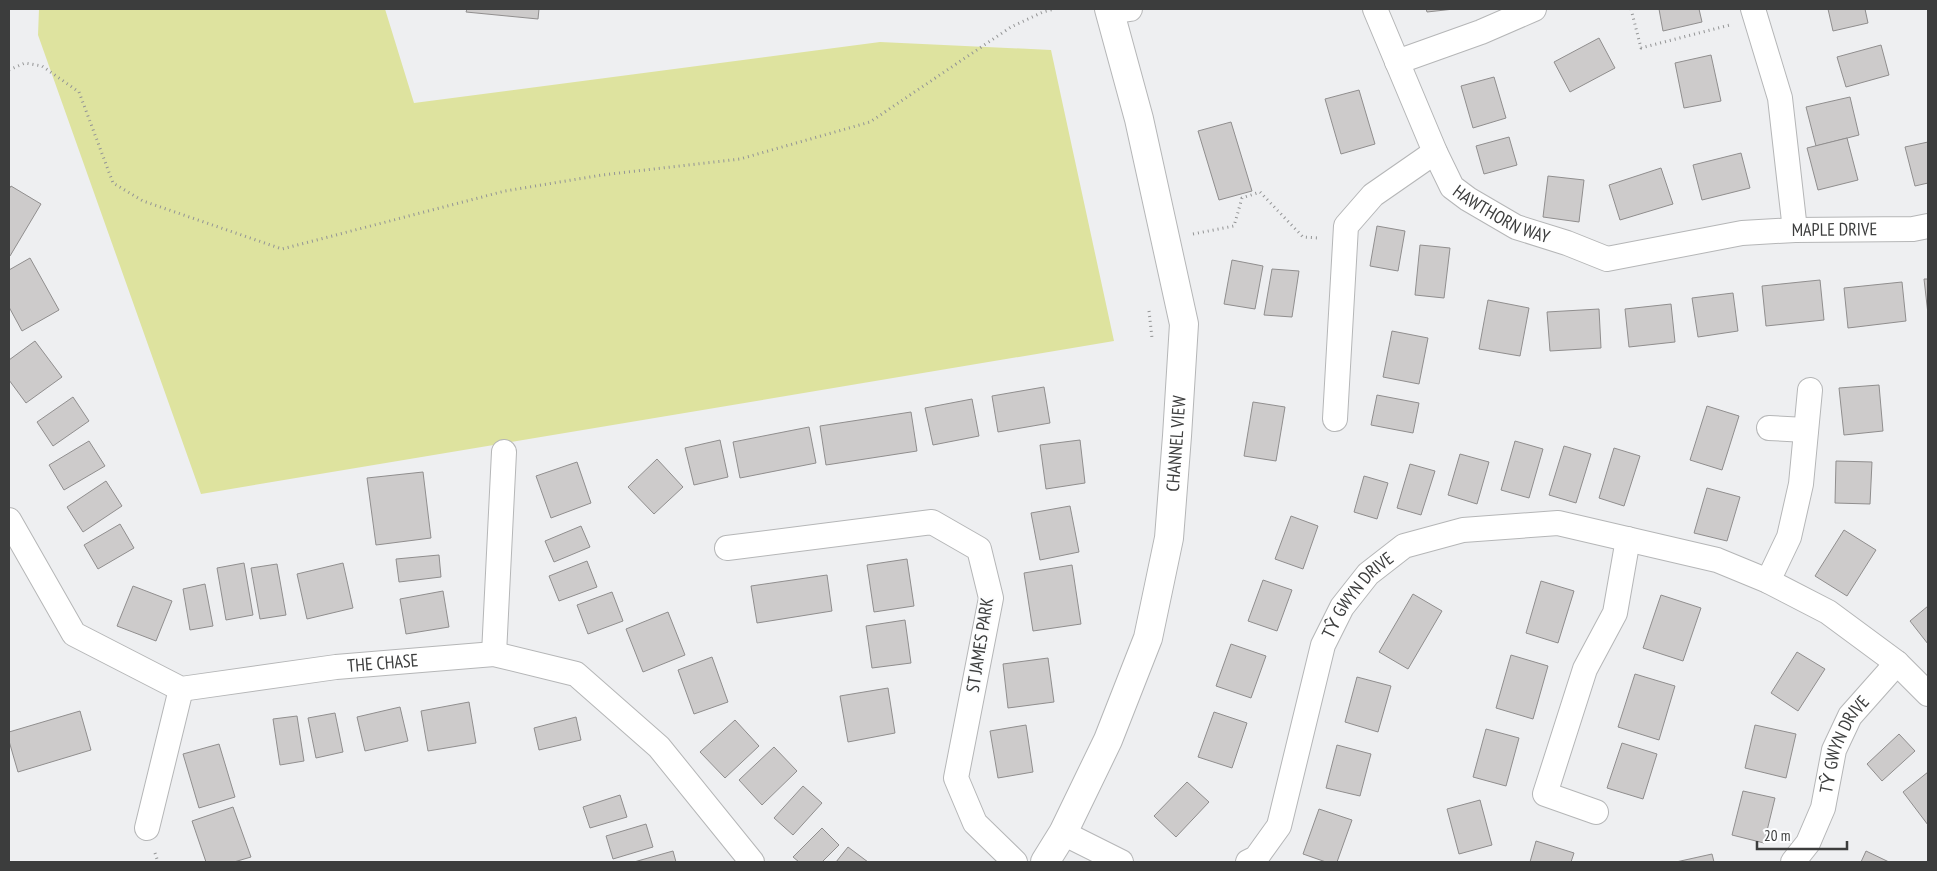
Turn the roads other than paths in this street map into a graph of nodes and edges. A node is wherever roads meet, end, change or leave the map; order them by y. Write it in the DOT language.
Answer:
graph roads {
  1 [pos="1374,9"];
  2 [pos="1116,10"];
  3 [pos="1534,10"];
  4 [pos="1755,13"];
  5 [pos="1397,62"];
  6 [pos="1435,152"];
  7 [pos="1928,226"];
  8 [pos="1795,230"];
  9 [pos="1742,233"];
  10 [pos="1810,390"];
  11 [pos="1335,419"];
  12 [pos="1769,428"];
  13 [pos="1806,430"];
  14 [pos="504,452"];
  15 [pos="9,520"];
  16 [pos="1628,539"];
  17 [pos="727,548"];
  18 [pos="1768,581"];
  19 [pos="494,654"];
  20 [pos="1896,662"];
  21 [pos="180,689"];
  22 [pos="1928,694"];
  23 [pos="1596,812"];
  24 [pos="147,828"];
  25 [pos="1063,833"];
  26 [pos="752,862"];
  27 [pos="1015,862"];
  28 [pos="1045,862"];
  29 [pos="1121,862"];
  30 [pos="1248,862"];
  31 [pos="1793,862"];
  1 -- 5 [label="street, HAWTHORN WAY"];
  2 -- 25 [label="street, CHANNEL VIEW"];
  3 -- 5 [label="street"];
  4 -- 8 [label="street"];
  5 -- 6 [label="street, HAWTHORN WAY"];
  6 -- 9 [label="street, HAWTHORN WAY"];
  6 -- 11 [label="street"];
  7 -- 8 [label="street, MAPLE DRIVE"];
  8 -- 9 [label="street, MAPLE DRIVE"];
  10 -- 13 [label="street"];
  12 -- 13 [label="street"];
  13 -- 18 [label="street"];
  14 -- 19 [label="street"];
  15 -- 21 [label="street"];
  16 -- 18 [label="street, TŶ GWYN DRIVE"];
  16 -- 23 [label="street"];
  16 -- 30 [label="street, TŶ GWYN DRIVE"];
  17 -- 27 [label="street, ST JAMES PARK"];
  18 -- 20 [label="street, TŶ GWYN DRIVE"];
  19 -- 21 [label="street, THE CHASE"];
  19 -- 26 [label="street, THE CHASE"];
  20 -- 22 [label="street, TŶ GWYN DRIVE"];
  20 -- 31 [label="street, TŶ GWYN DRIVE"];
  21 -- 24 [label="street"];
  25 -- 28 [label="street, CHANNEL VIEW"];
  25 -- 29 [label="street"];
}
